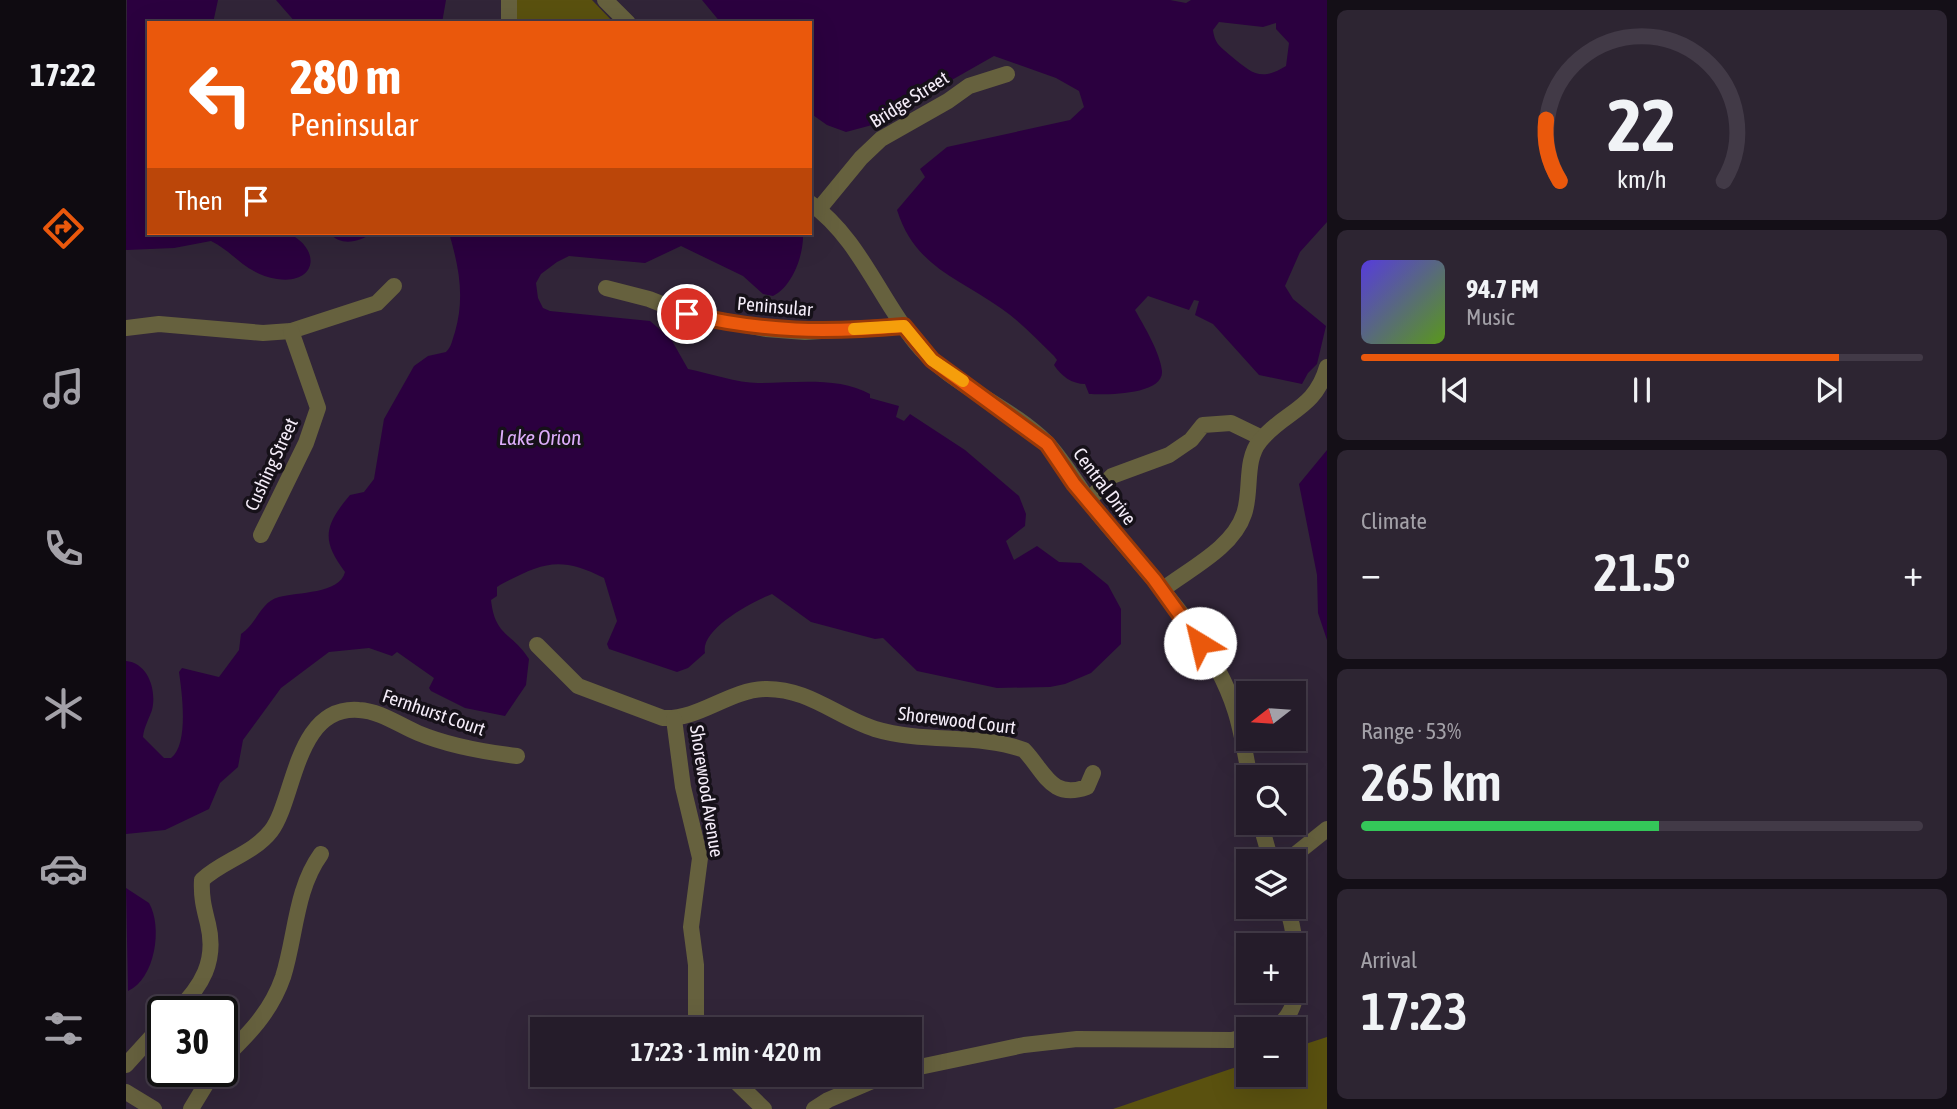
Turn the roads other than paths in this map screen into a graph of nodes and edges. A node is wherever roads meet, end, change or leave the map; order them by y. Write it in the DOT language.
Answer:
graph roads {
  1 [pos="509,0"];
  2 [pos="605,0"];
  3 [pos="509,21"];
  4 [pos="626,21"];
  5 [pos="1007,74"];
  6 [pos="814,206"];
  7 [pos="394,286"];
  8 [pos="606,288"];
  9 [pos="904,326"];
  10 [pos="126,328"];
  11 [pos="291,331"];
  12 [pos="1327,367"];
  13 [pos="1262,438"];
  14 [pos="1088,501"];
  15 [pos="261,535"];
  16 [pos="1162,590"];
  17 [pos="537,645"];
  18 [pos="674,719"];
  19 [pos="517,756"];
  20 [pos="1247,765"];
  21 [pos="1093,773"];
  22 [pos="1327,829"];
  23 [pos="1302,849"];
  24 [pos="321,853"];
  25 [pos="1290,919"];
  26 [pos="190,996"];
  27 [pos="696,1017"];
  28 [pos="1281,1017"];
  29 [pos="1236,1039"];
  30 [pos="147,1042"];
  31 [pos="238,1044"];
  32 [pos="126,1065"];
  33 [pos="922,1066"];
  34 [pos="204,1087"];
  35 [pos="741,1087"];
  36 [pos="858,1087"];
  37 [pos="126,1092"];
  38 [pos="154,1109"];
  39 [pos="191,1109"];
  40 [pos="764,1109"];
  41 [pos="814,1109"];
  1 -- 3 [label="street"];
  2 -- 4 [label="street"];
  5 -- 6 [label="street, Bridge Street"];
  6 -- 9 [label="street, Central Drive"];
  7 -- 11 [label="street"];
  8 -- 9 [label="street, Peninsular"];
  9 -- 14 [label="street, Central Drive"];
  10 -- 11 [label="street"];
  11 -- 15 [label="street, Cushing Street"];
  12 -- 13 [label="street"];
  13 -- 14 [label="street"];
  13 -- 16 [label="street"];
  14 -- 16 [label="street, Central Drive"];
  16 -- 20 [label="street, Central Drive"];
  17 -- 18 [label="street, Shorewood Avenue"];
  18 -- 21 [label="street, Shorewood Court"];
  18 -- 27 [label="street, Shorewood Avenue"];
  19 -- 26 [label="street, Fernhurst Court"];
  22 -- 23 [label="street"];
  24 -- 31 [label="street"];
  25 -- 28 [label="street"];
  29 -- 33 [label="street"];
  30 -- 32 [label="street"];
  34 -- 39 [label="street"];
  35 -- 40 [label="street"];
  36 -- 41 [label="street"];
  37 -- 38 [label="street"];
}
